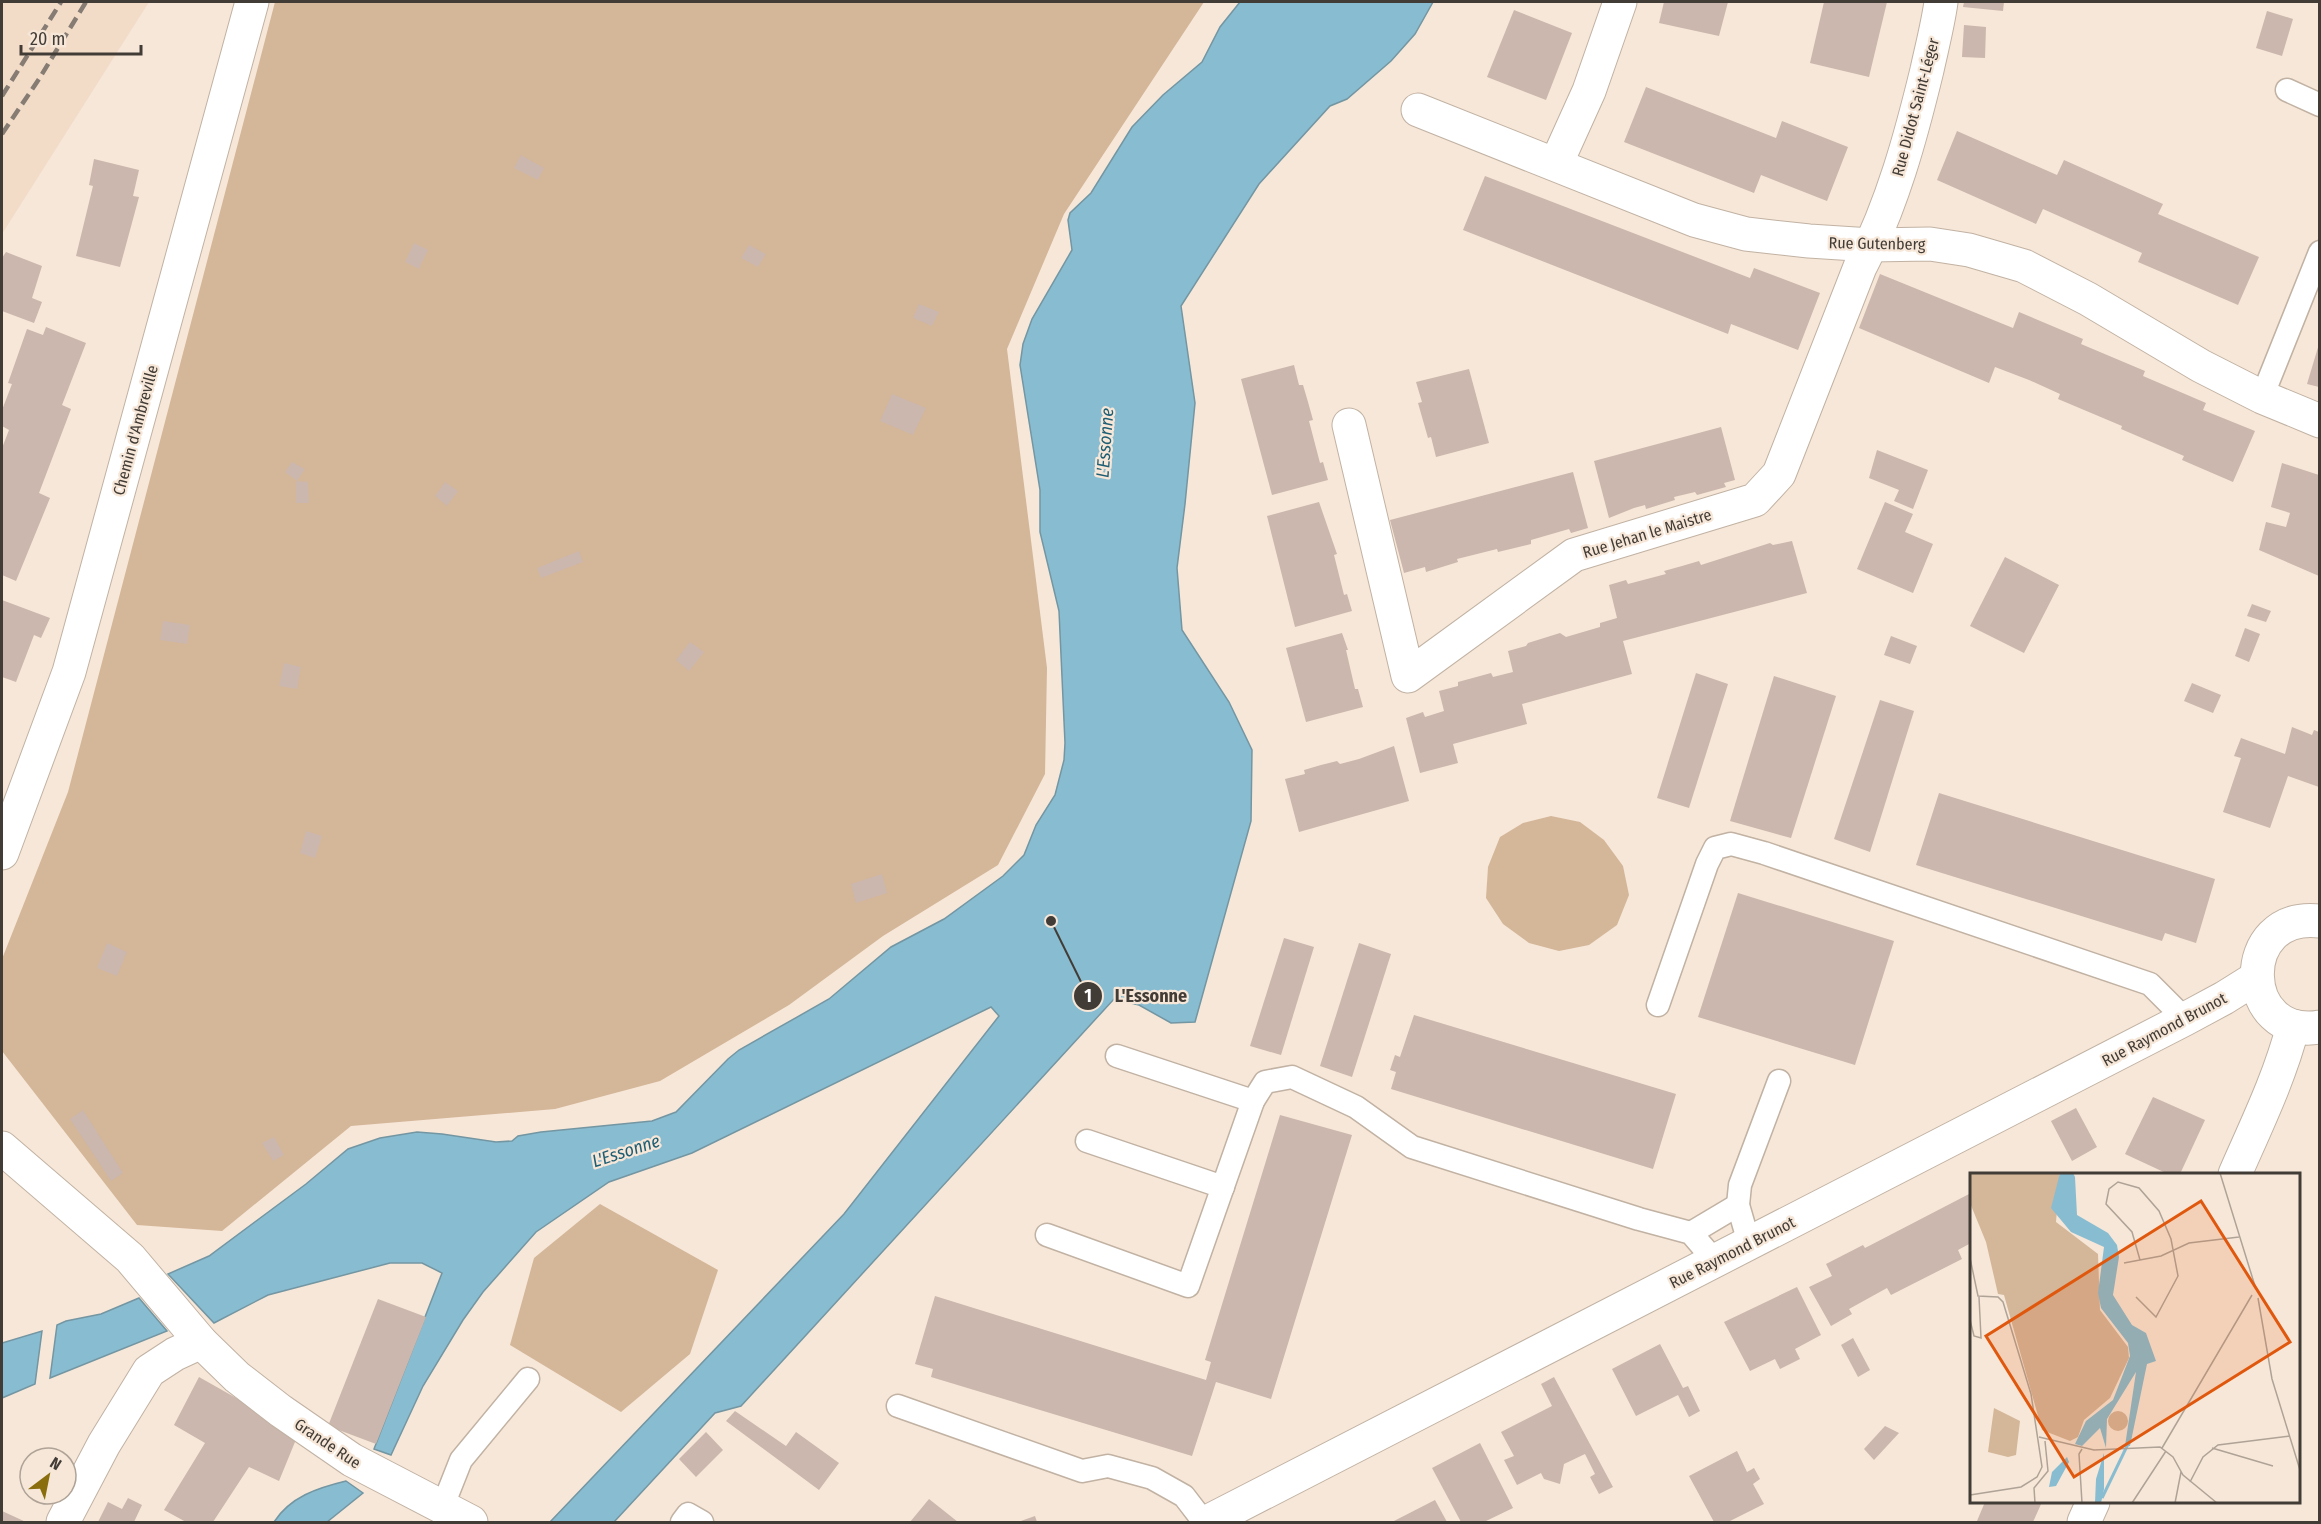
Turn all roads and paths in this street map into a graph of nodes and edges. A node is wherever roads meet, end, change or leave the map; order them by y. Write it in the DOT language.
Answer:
graph roads {
  1 [pos="252,2"];
  2 [pos="1620,2"];
  3 [pos="1941,2"];
  4 [pos="2287,90"];
  5 [pos="2319,105"];
  6 [pos="1418,110"];
  7 [pos="1556,164"];
  8 [pos="1871,245"];
  9 [pos="2319,252"];
  10 [pos="2262,397"];
  11 [pos="2319,421"];
  12 [pos="1349,425"];
  13 [pos="2,853"];
  14 [pos="2319,921"];
  15 [pos="2256,978"];
  16 [pos="1658,1005"];
  17 [pos="2185,1019"];
  18 [pos="2306,1026"];
  19 [pos="1117,1056"];
  20 [pos="1779,1081"];
  21 [pos="1253,1101"];
  22 [pos="1087,1141"];
  23 [pos="2,1148"];
  24 [pos="2235,1173"];
  25 [pos="1223,1187"];
  26 [pos="1738,1205"];
  27 [pos="1691,1233"];
  28 [pos="1047,1235"];
  29 [pos="1749,1243"];
  30 [pos="1715,1261"];
  31 [pos="201,1342"];
  32 [pos="528,1379"];
  33 [pos="898,1406"];
  34 [pos="2093,1503"];
  35 [pos="442,1508"];
  36 [pos="63,1522"];
  37 [pos="471,1522"];
  38 [pos="682,1522"];
  39 [pos="702,1522"];
  40 [pos="1205,1522"];
  41 [pos="2084,1522"];
  1 -- 13 [label="street, Chemin d'Ambreville"];
  2 -- 7 [label="street"];
  3 -- 8 [label="street, Rue Didot Saint-Léger"];
  4 -- 5 [label="lane"];
  6 -- 7 [label="street, Rue Gutenberg"];
  7 -- 8 [label="street, Rue Gutenberg"];
  8 -- 10 [label="street, Rue Gutenberg"];
  8 -- 12 [label="street, Rue Jehan le Maistre"];
  9 -- 10 [label="lane"];
  10 -- 11 [label="street, Rue Gutenberg"];
  14 -- 15 [label="street"];
  15 -- 17 [label="street, Rue Raymond Brunot"];
  15 -- 18 [label="street"];
  16 -- 17 [label="lane"];
  17 -- 29 [label="street, Rue Raymond Brunot"];
  18 -- 24 [label="street"];
  19 -- 21 [label="lane"];
  20 -- 26 [label="lane"];
  21 -- 25 [label="lane"];
  21 -- 27 [label="lane"];
  22 -- 25 [label="lane"];
  23 -- 31 [label="street, Grande Rue"];
  25 -- 28 [label="lane"];
  26 -- 27 [label="lane"];
  26 -- 29 [label="lane"];
  27 -- 30 [label="lane"];
  29 -- 30 [label="street, Rue Raymond Brunot"];
  30 -- 40 [label="street, Rue Raymond Brunot"];
  31 -- 35 [label="street, Grande Rue"];
  31 -- 36 [label="street"];
  32 -- 35 [label="lane"];
  33 -- 40 [label="lane"];
  34 -- 41 [label="street"];
  35 -- 37 [label="street, Grande Rue"];
  38 -- 39 [label="lane"];
}
